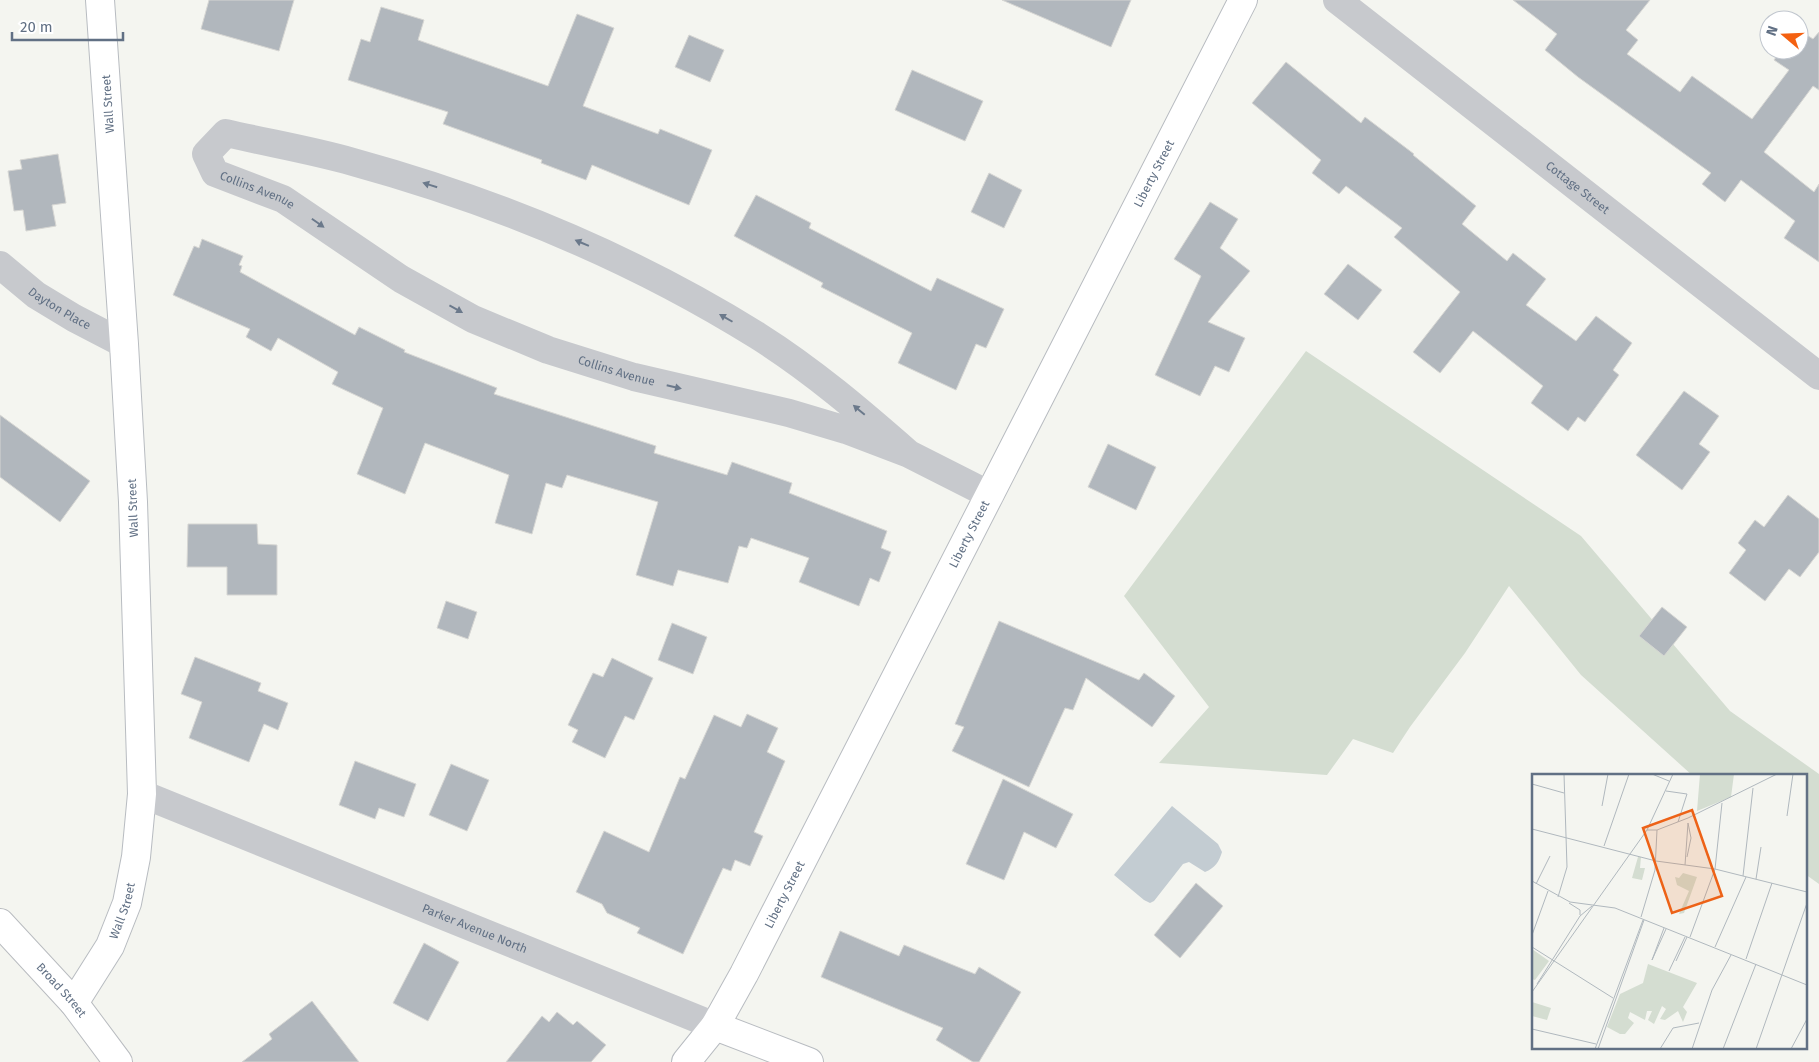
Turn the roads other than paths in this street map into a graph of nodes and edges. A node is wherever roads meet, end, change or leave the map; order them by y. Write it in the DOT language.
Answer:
graph roads {
  1 [pos="100,0"];
  2 [pos="1243,0"];
  3 [pos="1337,0"];
  4 [pos="0,266"];
  5 [pos="124,344"];
  6 [pos="1819,376"];
  7 [pos="909,454"];
  8 [pos="990,495"];
  9 [pos="142,794"];
  10 [pos="0,923"];
  11 [pos="74,1003"];
  12 [pos="715,1026"];
  13 [pos="118,1062"];
  14 [pos="686,1062"];
  15 [pos="809,1062"];
  1 -- 5 [label="main road, Wall Street"];
  2 -- 8 [label="main road, Liberty Street"];
  3 -- 6 [label="street, Cottage Street"];
  4 -- 5 [label="street, Dayton Place"];
  5 -- 9 [label="main road, Wall Street"];
  7 -- 7 [label="street, Collins Avenue, one-way"];
  7 -- 8 [label="street, Collins Avenue"];
  8 -- 12 [label="main road, Liberty Street"];
  9 -- 11 [label="main road, Wall Street"];
  9 -- 12 [label="street, Parker Avenue North"];
  10 -- 11 [label="main road, Broad Street"];
  11 -- 13 [label="main road, Broad Street"];
  12 -- 14 [label="main road, Liberty Street"];
  12 -- 15 [label="main road, Parker Avenue North"];
}
